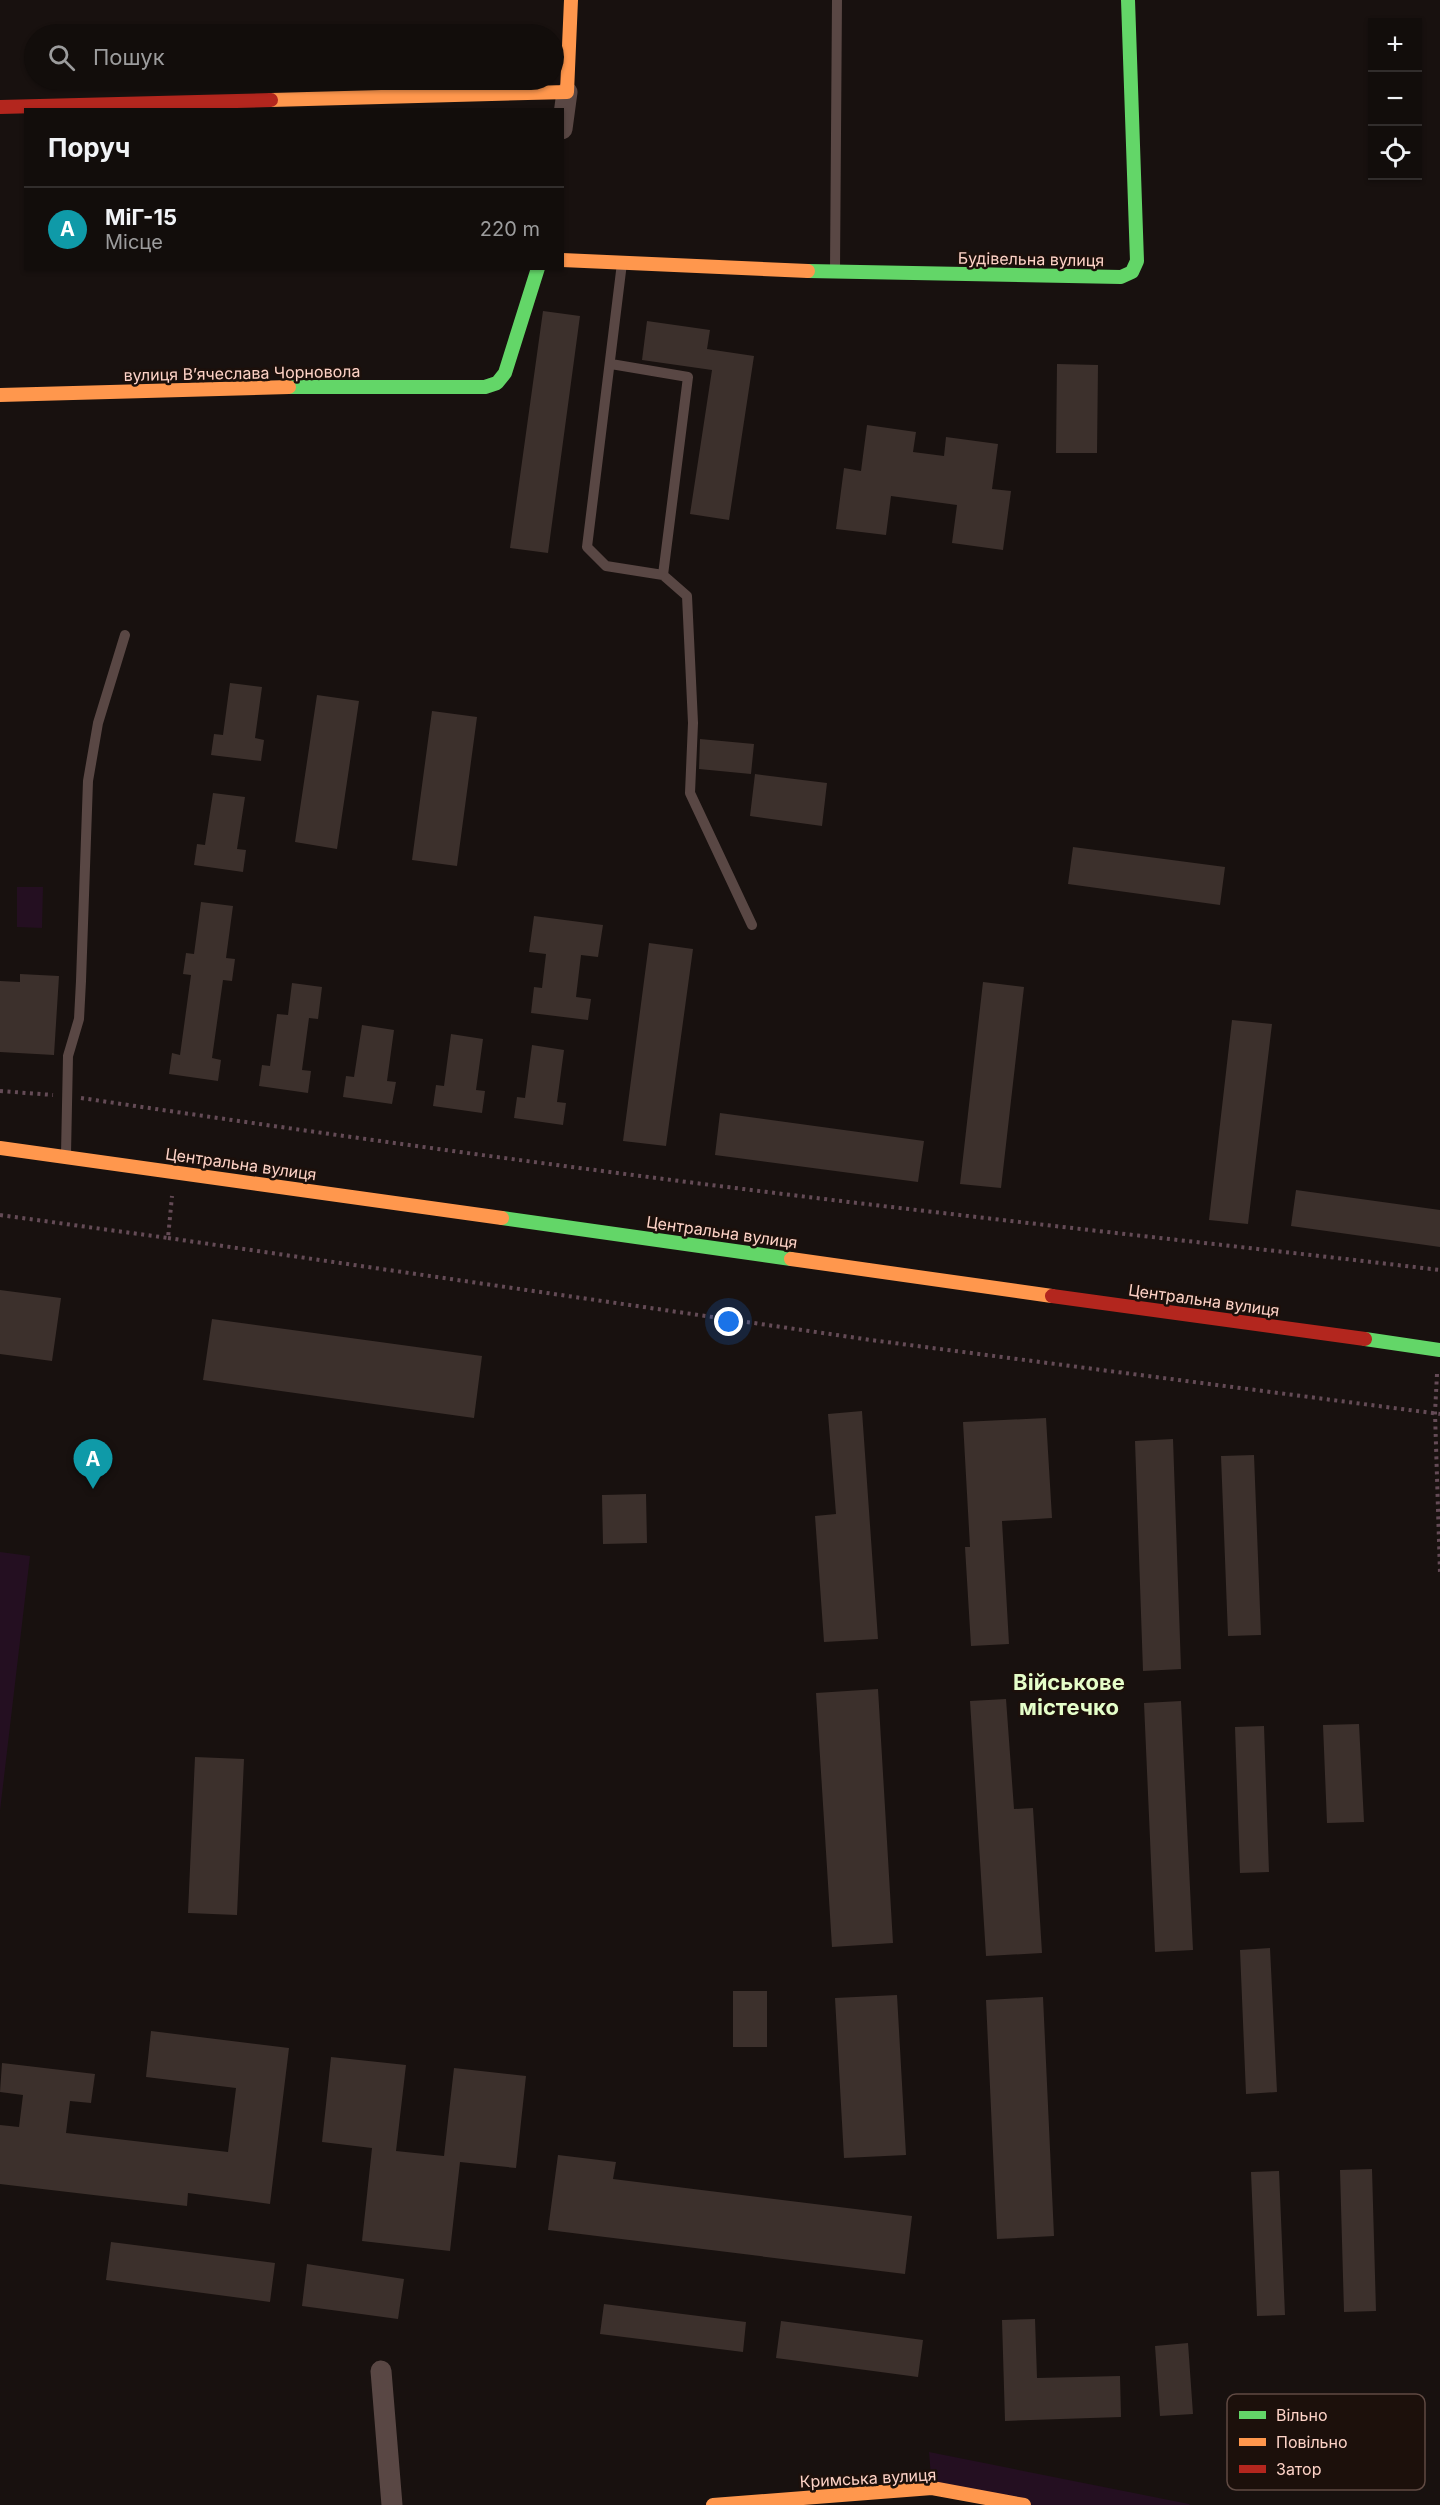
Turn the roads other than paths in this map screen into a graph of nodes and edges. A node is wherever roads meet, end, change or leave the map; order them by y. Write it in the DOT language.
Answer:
graph roads {
  1 [pos="571,0"];
  2 [pos="837,0"];
  3 [pos="1128,0"];
  4 [pos="567,92"];
  5 [pos="0,107"];
  6 [pos="564,114"];
  7 [pos="564,260"];
  8 [pos="622,263"];
  9 [pos="537,270"];
  10 [pos="835,272"];
  11 [pos="611,363"];
  12 [pos="0,395"];
  13 [pos="663,575"];
  14 [pos="125,635"];
  15 [pos="752,925"];
  16 [pos="0,1148"];
  17 [pos="66,1157"];
  18 [pos="1440,1350"];
  19 [pos="381,2371"];
  20 [pos="824,2501"];
  21 [pos="392,2505"];
  22 [pos="712,2505"];
  23 [pos="1024,2505"];
  1 -- 4 [label="main road"];
  2 -- 10 [label="lane"];
  3 -- 10 [label="main road, Будівельна вулиця"];
  4 -- 5 [label="main road"];
  4 -- 6 [label="street"];
  7 -- 8 [label="main road, Будівельна вулиця"];
  8 -- 10 [label="main road, Будівельна вулиця"];
  8 -- 11 [label="lane"];
  9 -- 12 [label="main road, вулиця Вʼячеслава Чорновола"];
  11 -- 13 [label="lane"];
  11 -- 13 [label="lane"];
  13 -- 15 [label="lane"];
  14 -- 17 [label="lane"];
  16 -- 17 [label="main road, Центральна вулиця"];
  17 -- 18 [label="main road, Центральна вулиця"];
  19 -- 21 [label="street"];
  20 -- 22 [label="main road, Кримська вулиця"];
  20 -- 23 [label="main road, Кримська вулиця"];
}
